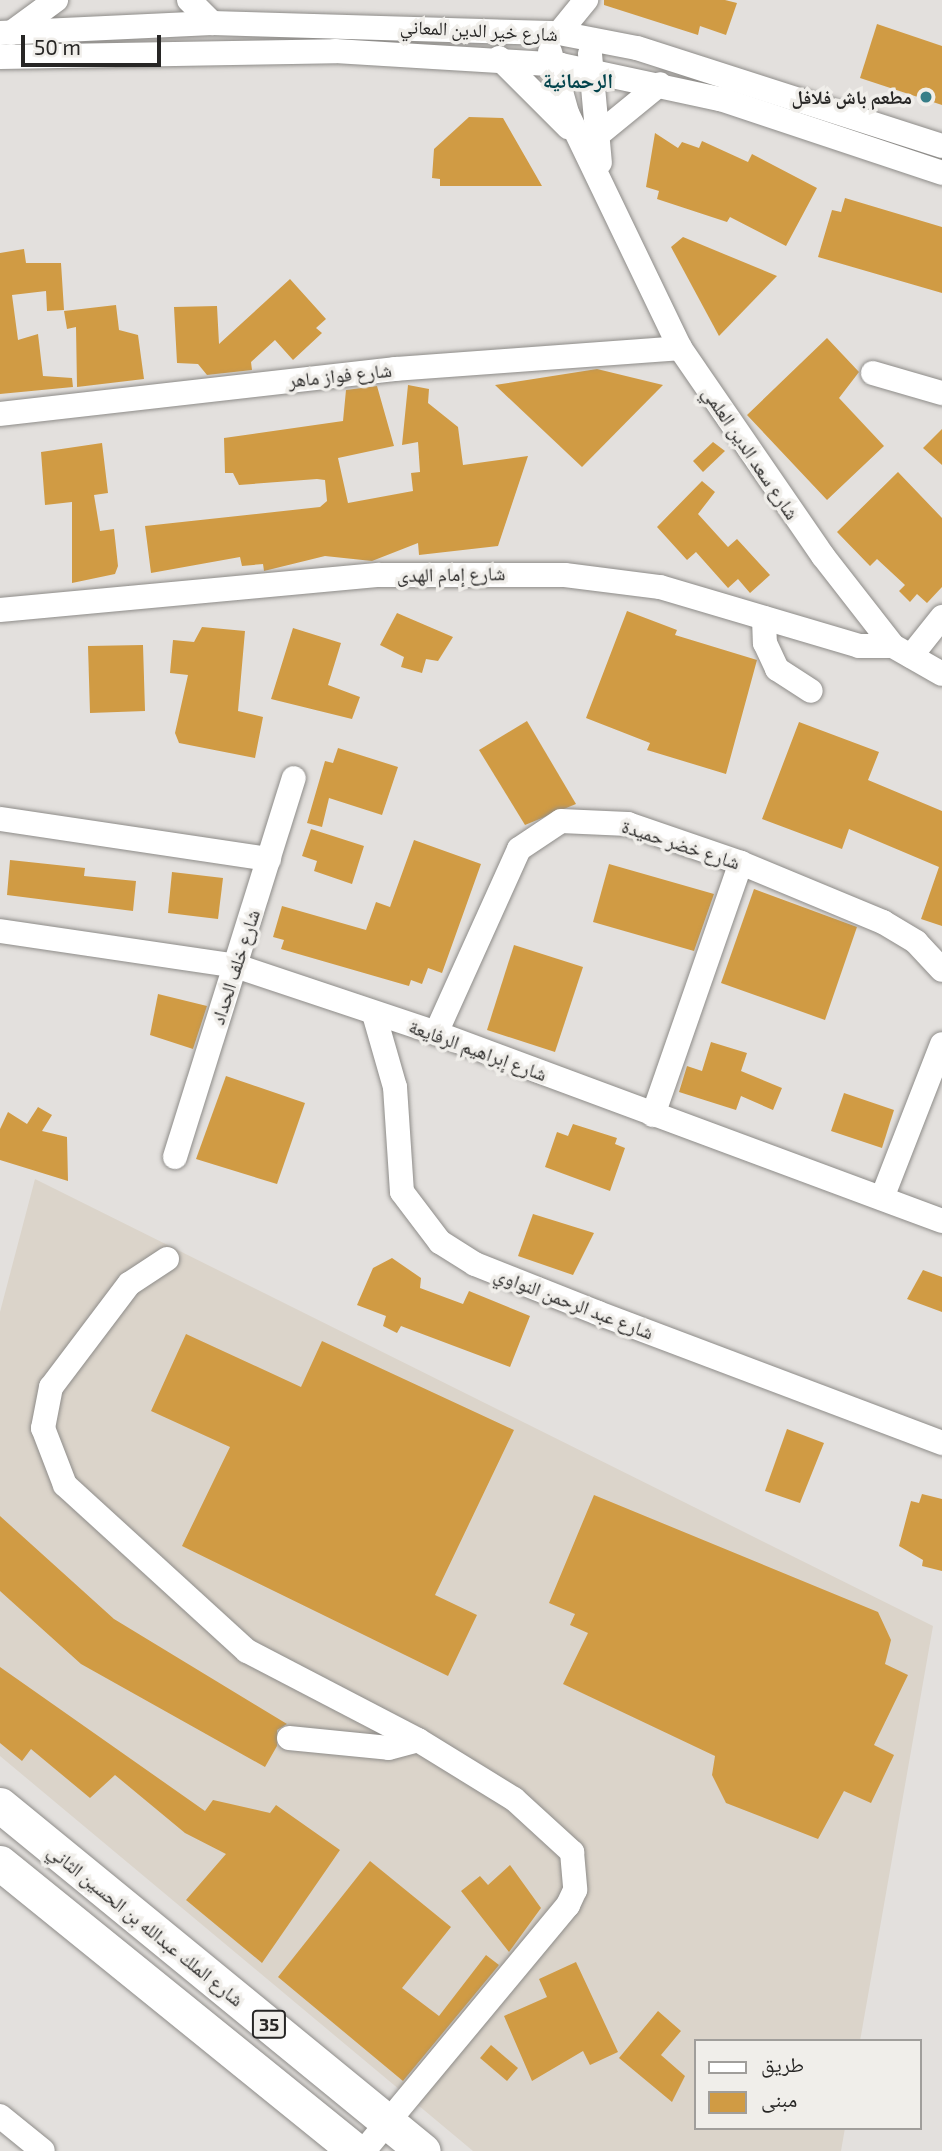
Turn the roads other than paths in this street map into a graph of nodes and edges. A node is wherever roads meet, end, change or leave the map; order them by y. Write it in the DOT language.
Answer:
graph roads {
  1 [pos="56,0"];
  2 [pos="189,0"];
  3 [pos="586,0"];
  4 [pos="212,23"];
  5 [pos="5,33"];
  6 [pos="555,33"];
  7 [pos="591,39"];
  8 [pos="0,57"];
  9 [pos="499,58"];
  10 [pos="550,64"];
  11 [pos="589,69"];
  12 [pos="660,84"];
  13 [pos="586,137"];
  14 [pos="942,146"];
  15 [pos="942,173"];
  16 [pos="680,348"];
  17 [pos="873,373"];
  18 [pos="942,393"];
  19 [pos="0,414"];
  20 [pos="0,610"];
  21 [pos="942,617"];
  22 [pos="764,618"];
  23 [pos="902,651"];
  24 [pos="942,674"];
  25 [pos="811,691"];
  26 [pos="294,778"];
  27 [pos="0,819"];
  28 [pos="269,859"];
  29 [pos="741,863"];
  30 [pos="0,931"];
  31 [pos="236,966"];
  32 [pos="942,970"];
  33 [pos="374,1014"];
  34 [pos="436,1033"];
  35 [pos="942,1044"];
  36 [pos="653,1115"];
  37 [pos="175,1157"];
  38 [pos="882,1198"];
  39 [pos="942,1221"];
  40 [pos="167,1259"];
  41 [pos="942,1444"];
  42 [pos="289,1738"];
  43 [pos="418,1740"];
  44 [pos="0,1805"];
  45 [pos="0,1863"];
  46 [pos="0,2116"];
  47 [pos="388,2121"];
  48 [pos="43,2151"];
  49 [pos="356,2151"];
  50 [pos="364,2151"];
  51 [pos="423,2151"];
  1 -- 5 [label="street"];
  2 -- 4 [label="street"];
  3 -- 6 [label="street"];
  4 -- 5 [label="street, شارع خير الدين المعاني"];
  4 -- 6 [label="street, شارع خير الدين المعاني"];
  6 -- 7 [label="street, شارع خير الدين المعاني"];
  6 -- 10 [label="street"];
  7 -- 11 [label="street"];
  7 -- 14 [label="street, شارع خير الدين المعاني"];
  8 -- 9 [label="street, شارع خير الدين المعاني"];
  9 -- 10 [label="street, شارع خير الدين المعاني"];
  9 -- 13 [label="street"];
  10 -- 11 [label="street, شارع خير الدين المعاني"];
  10 -- 13 [label="street"];
  11 -- 12 [label="street, شارع خير الدين المعاني"];
  11 -- 13 [label="street"];
  12 -- 13 [label="street"];
  12 -- 15 [label="street, شارع خير الدين المعاني"];
  13 -- 16 [label="street, شارع سعد الدين العلمي"];
  16 -- 19 [label="street, شارع فواز ماهر"];
  16 -- 23 [label="street, شارع سعد الدين العلمي"];
  17 -- 18 [label="street"];
  20 -- 22 [label="street, شارع إمام الهدى"];
  21 -- 23 [label="street"];
  22 -- 23 [label="street, شارع إمام الهدى"];
  22 -- 25 [label="street"];
  23 -- 24 [label="street, شارع سعد الدين العلمي"];
  26 -- 28 [label="street, شارع خلف الحداد"];
  27 -- 28 [label="street"];
  28 -- 31 [label="street, شارع خلف الحداد"];
  29 -- 32 [label="street, شارع خضر حميدة"];
  29 -- 34 [label="street, شارع خضر حميدة"];
  29 -- 36 [label="street"];
  30 -- 31 [label="street, شارع إبراهيم الرفايعة"];
  31 -- 33 [label="street, شارع إبراهيم الرفايعة"];
  31 -- 37 [label="street, شارع خلف الحداد"];
  33 -- 34 [label="street, شارع إبراهيم الرفايعة"];
  33 -- 41 [label="street, شارع عبد الرحمن النواوي"];
  34 -- 36 [label="street, شارع إبراهيم الرفايعة"];
  35 -- 38 [label="street"];
  36 -- 38 [label="street, شارع إبراهيم الرفايعة"];
  38 -- 39 [label="street, شارع إبراهيم الرفايعة"];
  40 -- 43 [label="street"];
  42 -- 43 [label="street"];
  43 -- 47 [label="street"];
  44 -- 47 [label="highway, شارع الملك عبدالله بن الحسين الثاني / 35"];
  45 -- 49 [label="highway, شارع الملك عبدالله بن الحسين الثاني / 35"];
  46 -- 48 [label="street"];
  47 -- 50 [label="street"];
  47 -- 51 [label="highway, شارع الملك عبدالله بن الحسين الثاني / 35"];
}
